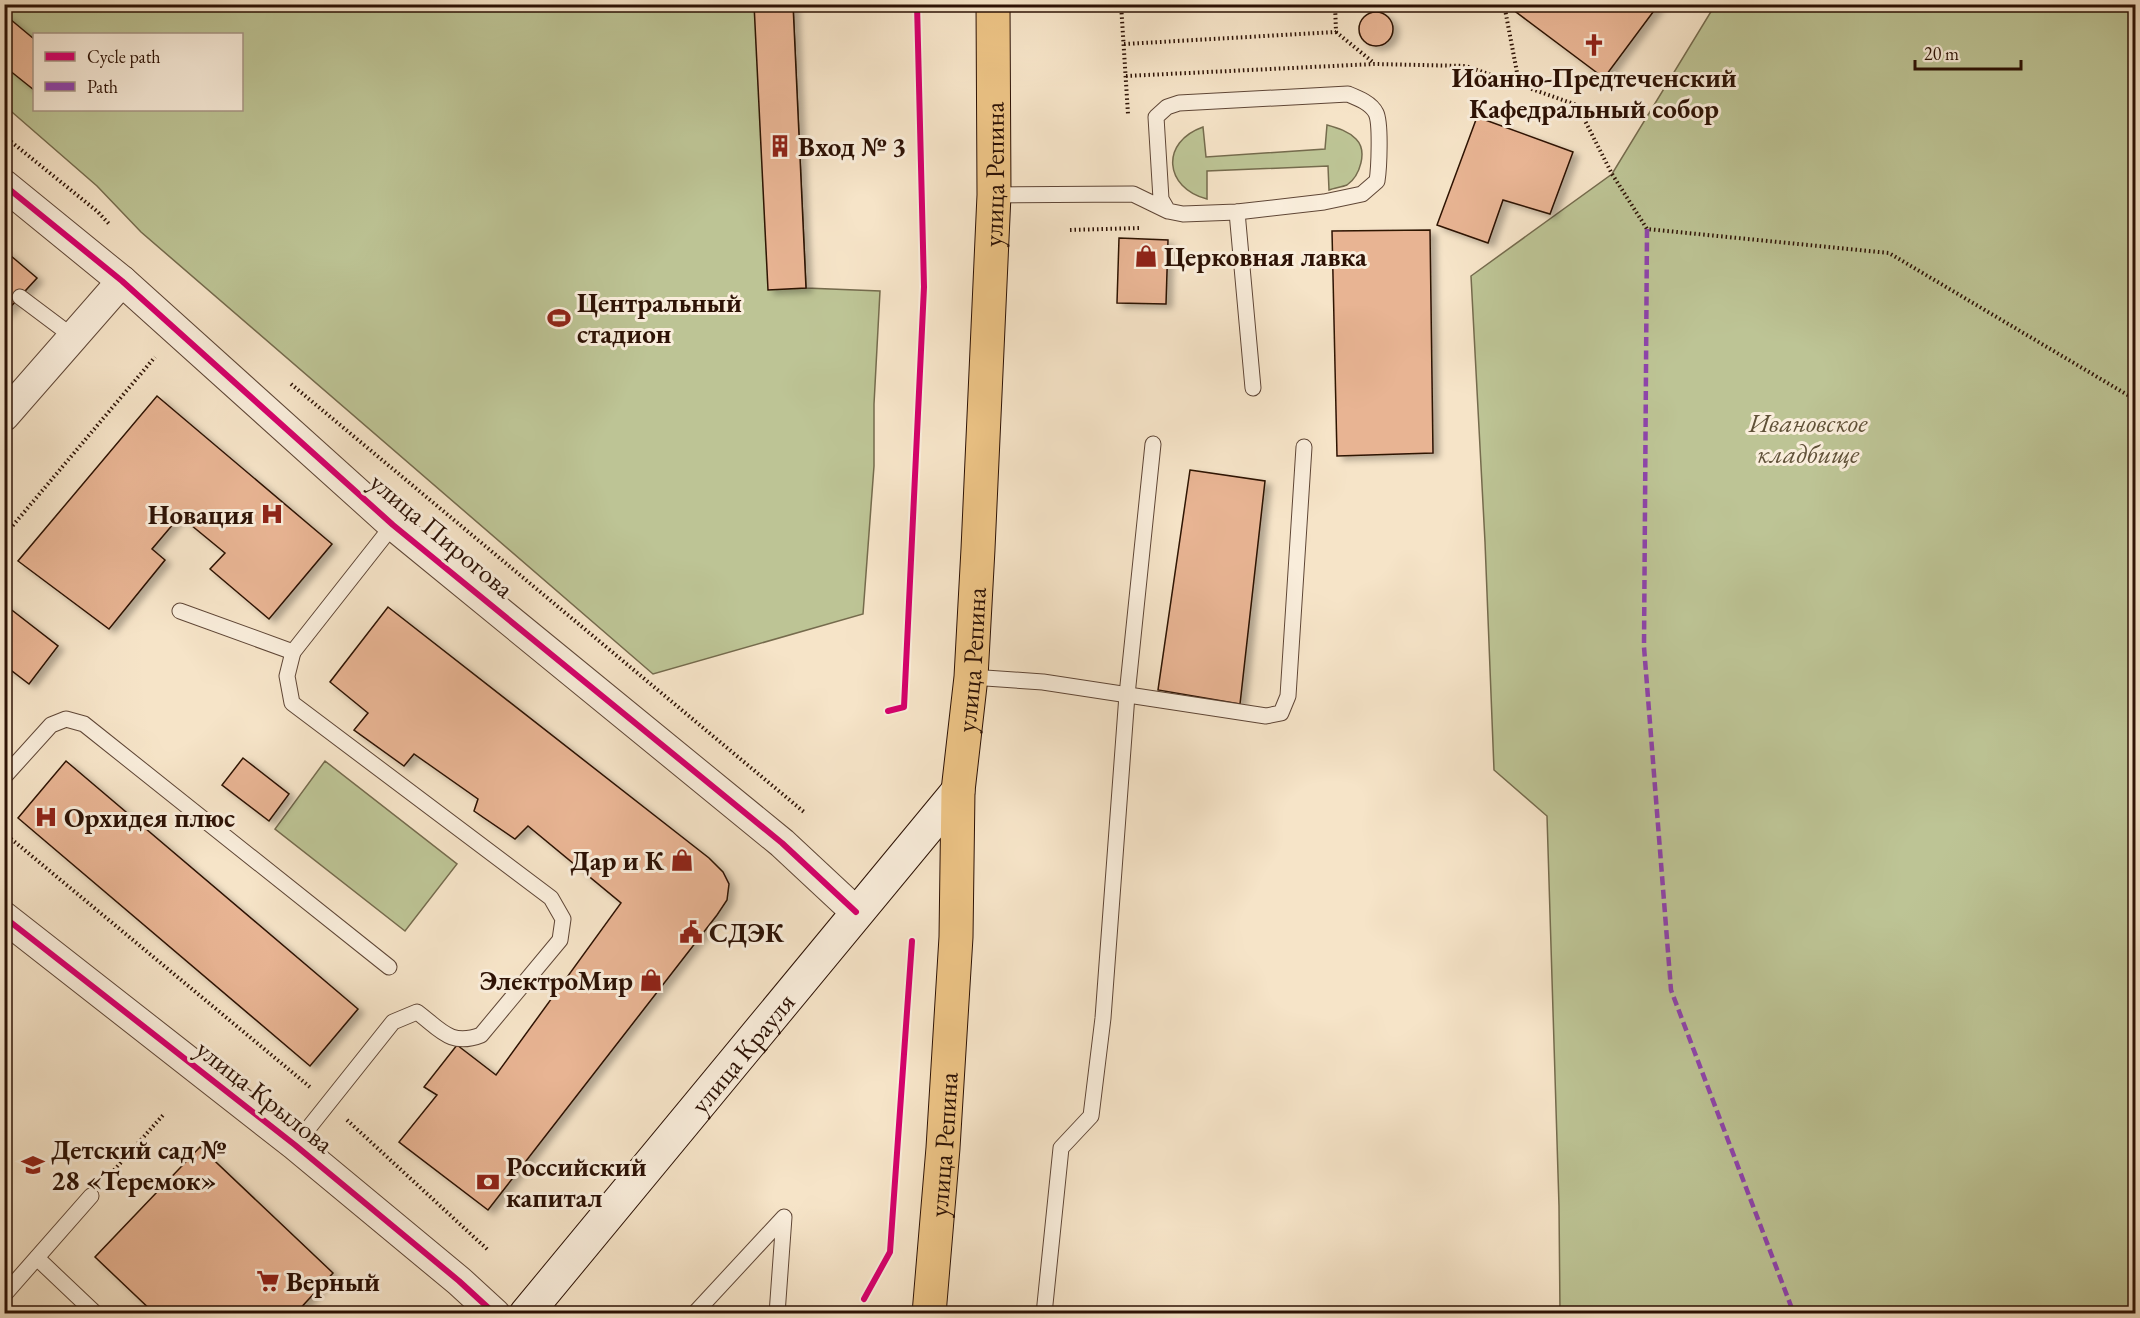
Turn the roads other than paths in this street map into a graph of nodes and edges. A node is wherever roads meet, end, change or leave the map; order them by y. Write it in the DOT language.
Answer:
graph roads {
  1 [pos="993,4"];
  2 [pos="4,185"];
  3 [pos="994,195"];
  4 [pos="1168,211"];
  5 [pos="1237,212"];
  6 [pos="122,281"];
  7 [pos="20,297"];
  8 [pos="72,336"];
  9 [pos="1253,388"];
  10 [pos="4,416"];
  11 [pos="1153,444"];
  12 [pos="1304,447"];
  13 [pos="393,525"];
  14 [pos="180,611"];
  15 [pos="293,652"];
  16 [pos="971,677"];
  17 [pos="1127,695"];
  18 [pos="4,777"];
  19 [pos="958,791"];
  20 [pos="856,912"];
  21 [pos="4,917"];
  22 [pos="389,967"];
  23 [pos="295,1145"];
  24 [pos="92,1196"];
  25 [pos="37,1258"];
  26 [pos="4,1295"];
  27 [pos="96,1314"];
  28 [pos="495,1314"];
  29 [pos="526,1314"];
  30 [pos="694,1314"];
  31 [pos="777,1314"];
  32 [pos="929,1314"];
  33 [pos="1044,1314"];
  1 -- 3 [label="main road, улица Репина"];
  2 -- 6 [label="street, улица Пирогова"];
  3 -- 4 [label="lane"];
  3 -- 16 [label="main road, улица Репина"];
  4 -- 5 [label="lane"];
  4 -- 5 [label="lane"];
  5 -- 9 [label="lane"];
  6 -- 8 [label="street"];
  6 -- 13 [label="street, улица Пирогова"];
  7 -- 8 [label="lane"];
  8 -- 10 [label="street"];
  11 -- 17 [label="lane"];
  12 -- 17 [label="lane"];
  13 -- 15 [label="lane"];
  13 -- 20 [label="street, улица Пирогова"];
  14 -- 15 [label="lane"];
  15 -- 23 [label="lane"];
  16 -- 17 [label="lane"];
  16 -- 19 [label="main road, улица Репина"];
  17 -- 33 [label="lane"];
  18 -- 22 [label="lane"];
  19 -- 20 [label="main road, улица Крауля"];
  19 -- 32 [label="main road, улица Репина"];
  20 -- 29 [label="main road, улица Крауля"];
  21 -- 23 [label="street, улица Крылова"];
  23 -- 28 [label="street, улица Крылова"];
  24 -- 25 [label="lane"];
  25 -- 26 [label="lane"];
  25 -- 27 [label="lane"];
  30 -- 31 [label="lane"];
}
